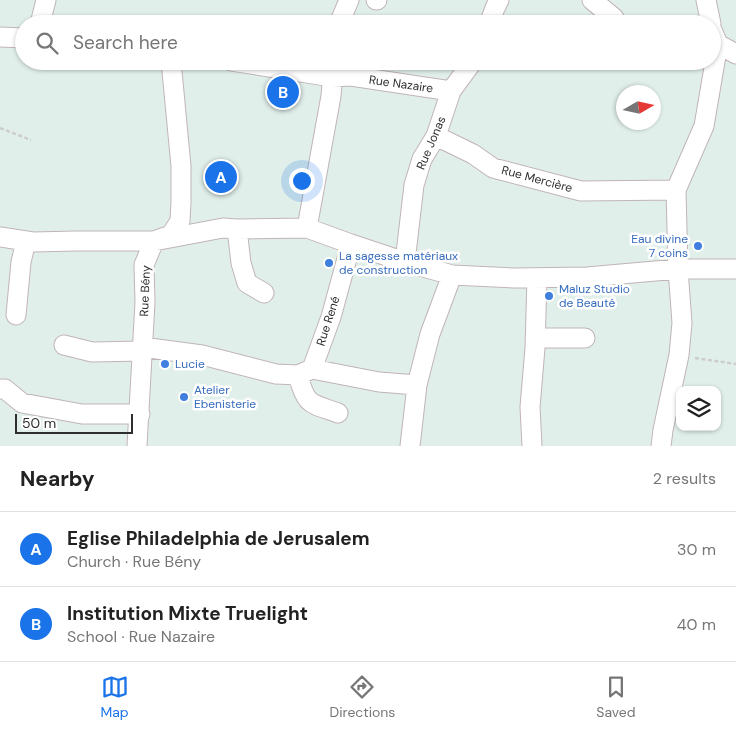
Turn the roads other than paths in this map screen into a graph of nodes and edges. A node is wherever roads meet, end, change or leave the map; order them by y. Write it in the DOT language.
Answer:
graph roads {
  1 [pos="46,0"];
  2 [pos="348,0"];
  3 [pos="499,0"];
  4 [pos="592,0"];
  5 [pos="706,0"];
  6 [pos="42,15"];
  7 [pos="343,15"];
  8 [pos="492,15"];
  9 [pos="610,15"];
  10 [pos="709,15"];
  11 [pos="0,37"];
  12 [pos="15,38"];
  13 [pos="721,42"];
  14 [pos="736,54"];
  15 [pos="173,70"];
  16 [pos="333,70"];
  17 [pos="335,70"];
  18 [pos="467,70"];
  19 [pos="711,70"];
  20 [pos="451,91"];
  21 [pos="436,136"];
  22 [pos="676,190"];
  23 [pos="307,228"];
  24 [pos="237,229"];
  25 [pos="0,237"];
  26 [pos="154,241"];
  27 [pos="26,242"];
  28 [pos="351,244"];
  29 [pos="406,262"];
  30 [pos="678,268"];
  31 [pos="736,269"];
  32 [pos="452,275"];
  33 [pos="537,278"];
  34 [pos="264,293"];
  35 [pos="16,314"];
  36 [pos="535,338"];
  37 [pos="585,338"];
  38 [pos="64,345"];
  39 [pos="142,349"];
  40 [pos="305,372"];
  41 [pos="416,385"];
  42 [pos="0,389"];
  43 [pos="338,413"];
  44 [pos="140,414"];
  45 [pos="662,438"];
  46 [pos="137,446"];
  47 [pos="410,446"];
  48 [pos="532,446"];
  49 [pos="646,446"];
  1 -- 6 [label="street"];
  2 -- 7 [label="street"];
  3 -- 8 [label="street"];
  4 -- 9 [label="street"];
  5 -- 10 [label="street"];
  11 -- 12 [label="street"];
  13 -- 14 [label="street"];
  15 -- 26 [label="street"];
  16 -- 23 [label="street"];
  17 -- 20 [label="street, Rue Nazaire"];
  18 -- 20 [label="street, Rue Jonas"];
  19 -- 22 [label="street"];
  20 -- 21 [label="street, Rue Jonas"];
  21 -- 22 [label="street, Rue Mercière"];
  21 -- 29 [label="street, Rue Jonas"];
  22 -- 30 [label="street"];
  23 -- 24 [label="street"];
  23 -- 28 [label="street"];
  24 -- 26 [label="street"];
  24 -- 34 [label="street"];
  25 -- 27 [label="street"];
  26 -- 27 [label="street"];
  26 -- 39 [label="street, Rue Bény"];
  27 -- 35 [label="street"];
  28 -- 29 [label="street"];
  28 -- 40 [label="street, Rue René"];
  29 -- 32 [label="street"];
  30 -- 31 [label="street"];
  30 -- 33 [label="street"];
  30 -- 45 [label="street"];
  32 -- 33 [label="street"];
  32 -- 41 [label="street"];
  33 -- 36 [label="street"];
  36 -- 37 [label="street"];
  36 -- 48 [label="street"];
  38 -- 39 [label="street"];
  39 -- 40 [label="street"];
  39 -- 44 [label="street, Rue Bény"];
  40 -- 41 [label="street"];
  40 -- 43 [label="street"];
  41 -- 47 [label="street"];
  42 -- 44 [label="street"];
  44 -- 46 [label="street, Rue Bény"];
  45 -- 49 [label="street"];
}
